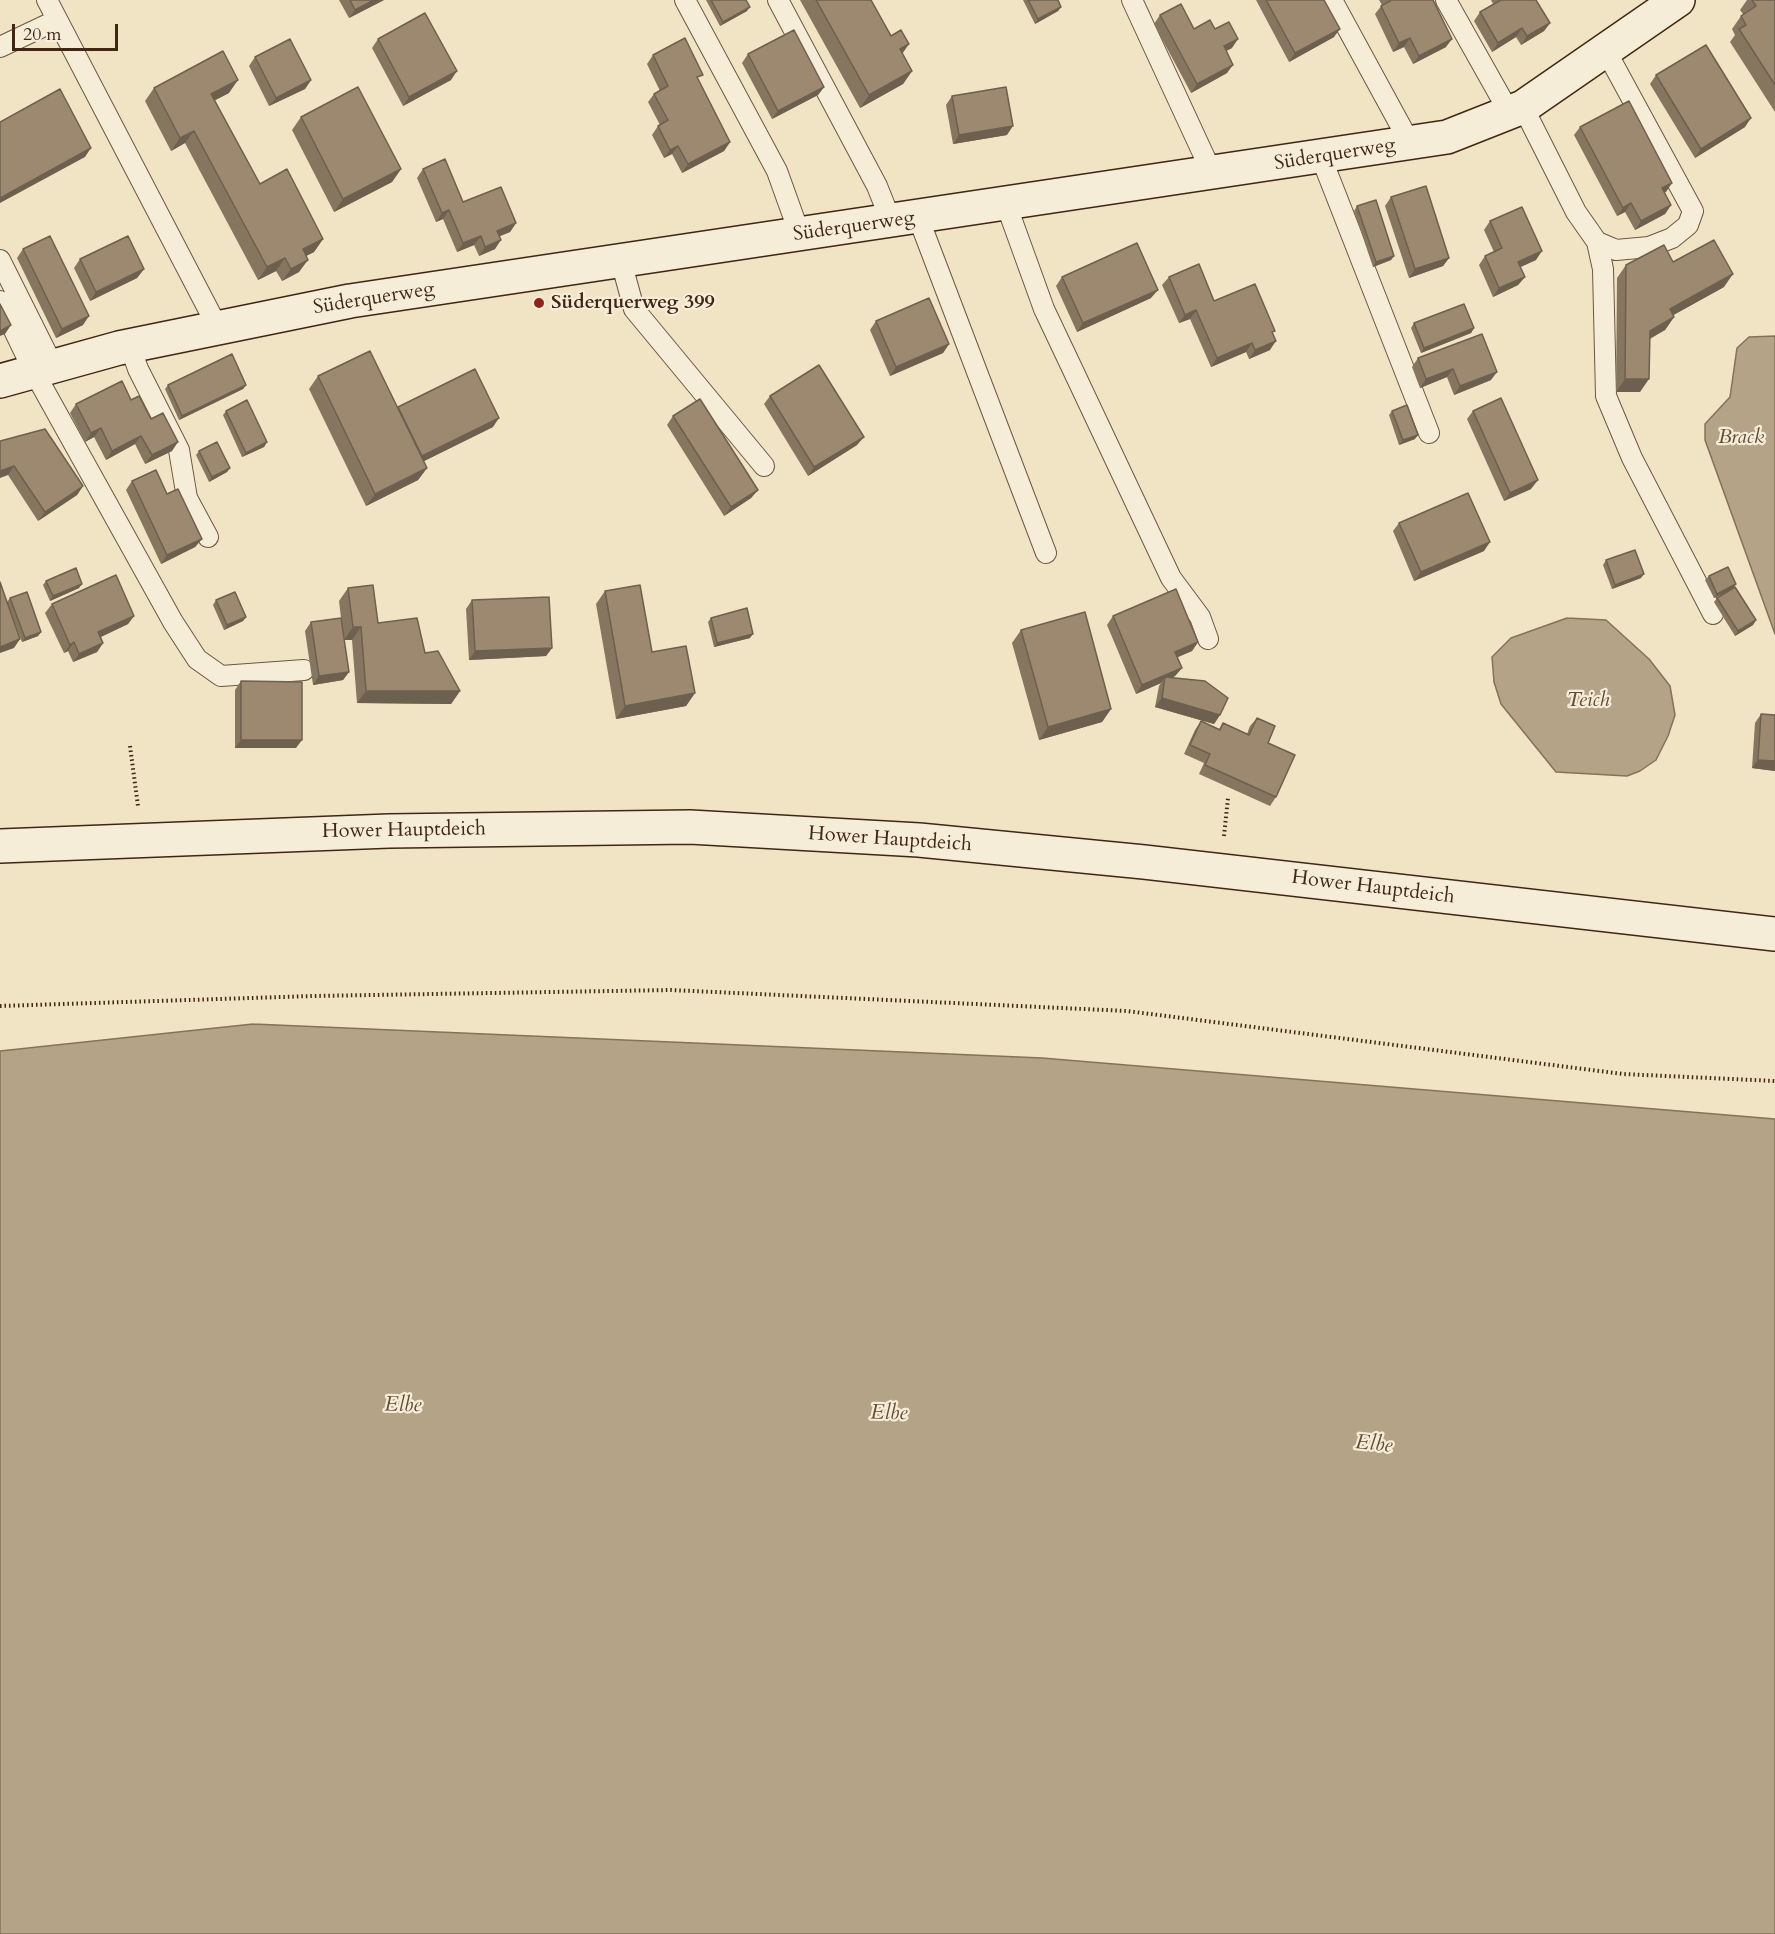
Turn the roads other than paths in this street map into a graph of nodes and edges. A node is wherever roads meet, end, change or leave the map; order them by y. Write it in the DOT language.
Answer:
graph roads {
  1 [pos="46,0"];
  2 [pos="685,0"];
  3 [pos="778,0"];
  4 [pos="1132,0"];
  5 [pos="1332,0"];
  6 [pos="1446,0"];
  7 [pos="1678,0"];
  8 [pos="57,20"];
  9 [pos="0,47"];
  10 [pos="1606,51"];
  11 [pos="1516,109"];
  12 [pos="1410,143"];
  13 [pos="1321,157"];
  14 [pos="1212,173"];
  15 [pos="1006,204"];
  16 [pos="904,219"];
  17 [pos="800,235"];
  18 [pos="1597,242"];
  19 [pos="0,260"];
  20 [pos="621,261"];
  21 [pos="0,301"];
  22 [pos="218,328"];
  23 [pos="130,346"];
  24 [pos="43,369"];
  25 [pos="0,381"];
  26 [pos="1429,433"];
  27 [pos="764,466"];
  28 [pos="208,537"];
  29 [pos="1046,553"];
  30 [pos="1713,614"];
  31 [pos="1208,639"];
  32 [pos="304,670"];
  33 [pos="0,846"];
  34 [pos="1775,934"];
  1 -- 8 [label="lane"];
  2 -- 17 [label="lane"];
  3 -- 16 [label="lane"];
  4 -- 14 [label="lane"];
  5 -- 12 [label="lane"];
  6 -- 11 [label="lane"];
  7 -- 10 [label="street, Süderquerweg"];
  8 -- 9 [label="lane"];
  8 -- 22 [label="lane"];
  10 -- 11 [label="street, Süderquerweg"];
  10 -- 18 [label="lane"];
  11 -- 12 [label="street, Süderquerweg"];
  11 -- 18 [label="lane"];
  12 -- 13 [label="street, Süderquerweg"];
  13 -- 14 [label="street, Süderquerweg"];
  13 -- 26 [label="lane"];
  14 -- 15 [label="street, Süderquerweg"];
  15 -- 16 [label="street, Süderquerweg"];
  15 -- 31 [label="lane"];
  16 -- 17 [label="street, Süderquerweg"];
  16 -- 29 [label="lane"];
  17 -- 20 [label="street, Süderquerweg"];
  18 -- 30 [label="lane"];
  19 -- 24 [label="lane"];
  20 -- 22 [label="street, Süderquerweg"];
  20 -- 27 [label="lane"];
  21 -- 24 [label="lane"];
  22 -- 23 [label="street, Süderquerweg"];
  23 -- 24 [label="street, Süderquerweg"];
  23 -- 28 [label="lane"];
  24 -- 25 [label="street, Süderquerweg"];
  24 -- 32 [label="lane"];
  33 -- 34 [label="street, Hower Hauptdeich"];
}
